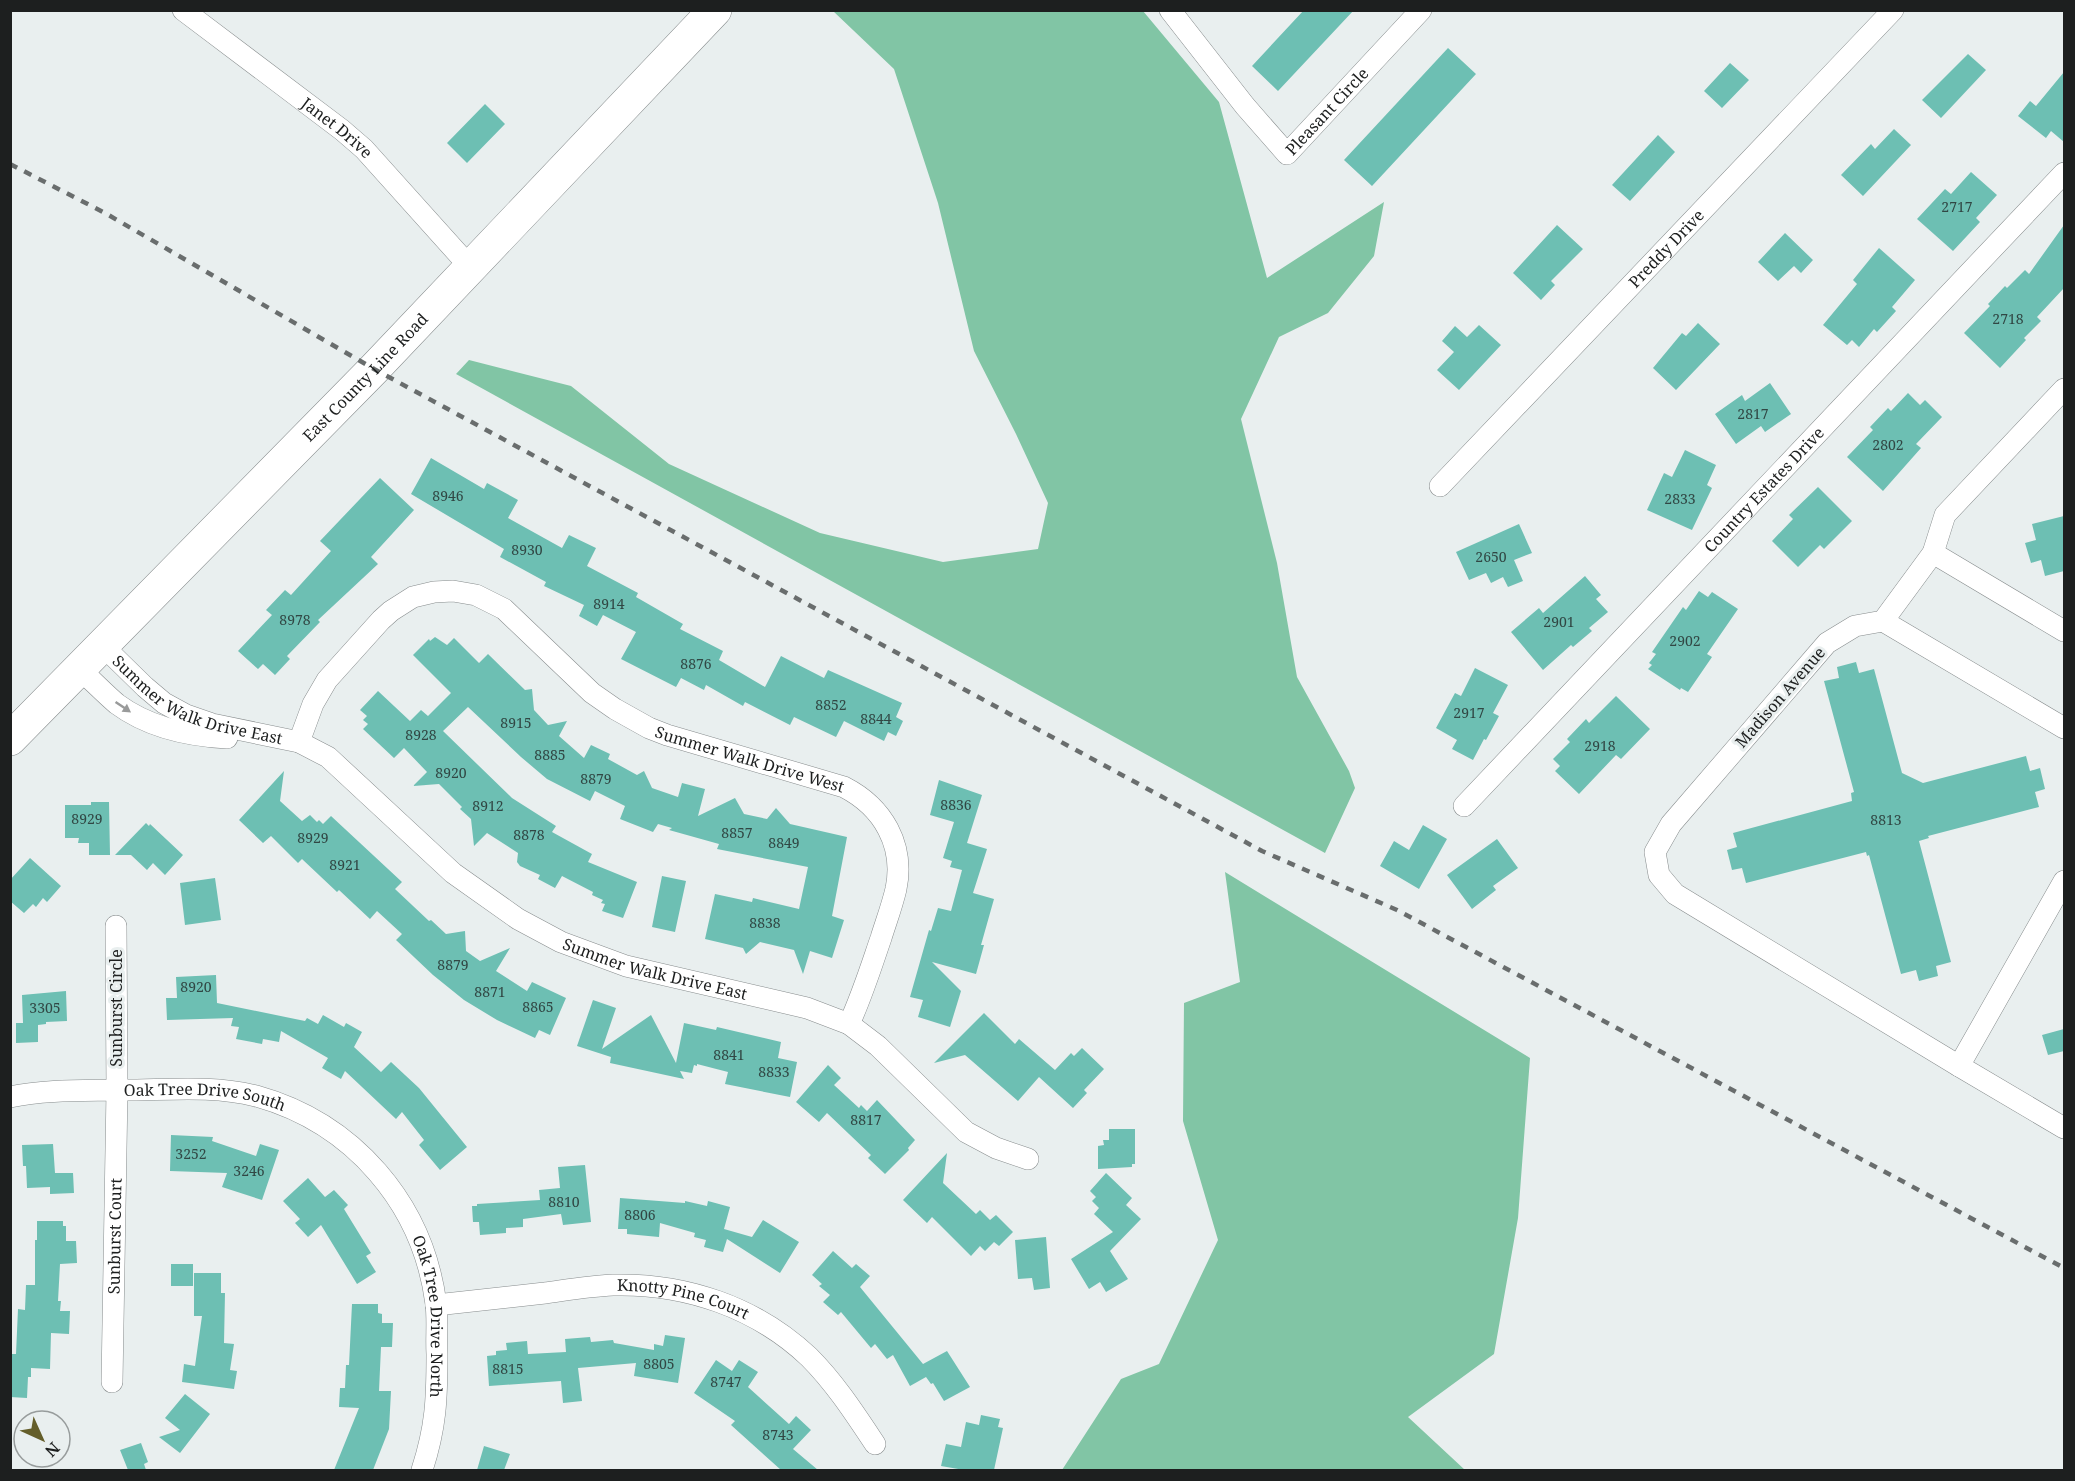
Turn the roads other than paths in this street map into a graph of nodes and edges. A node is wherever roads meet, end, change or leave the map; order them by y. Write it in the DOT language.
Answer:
graph roads {
  1 [pos="183,10"];
  2 [pos="1170,10"];
  3 [pos="1421,10"];
  4 [pos="1893,10"];
  5 [pos="706,14"];
  6 [pos="2064,173"];
  7 [pos="470,267"];
  8 [pos="2064,389"];
  9 [pos="1440,486"];
  10 [pos="1933,553"];
  11 [pos="1882,621"];
  12 [pos="2064,631"];
  13 [pos="102,645"];
  14 [pos="79,669"];
  15 [pos="2064,728"];
  16 [pos="10,739"];
  17 [pos="299,742"];
  18 [pos="1464,806"];
  19 [pos="2064,881"];
  20 [pos="116,926"];
  21 [pos="849,1024"];
  22 [pos="1959,1066"];
  23 [pos="117,1090"];
  24 [pos="10,1097"];
  25 [pos="2064,1128"];
  26 [pos="1028,1159"];
  27 [pos="379,1173"];
  28 [pos="436,1305"];
  29 [pos="112,1382"];
  30 [pos="875,1444"];
  31 [pos="422,1470"];
  1 -- 7 [label="street, Janet Drive"];
  2 -- 3 [label="street, Pleasant Circle"];
  4 -- 9 [label="street, Preddy Drive"];
  5 -- 7 [label="main road, East County Line Road"];
  6 -- 18 [label="street, Country Estates Drive"];
  7 -- 13 [label="main road, East County Line Road"];
  8 -- 10 [label="street"];
  10 -- 11 [label="street"];
  10 -- 12 [label="street"];
  11 -- 15 [label="street"];
  11 -- 22 [label="street, Madison Avenue"];
  13 -- 14 [label="main road, East County Line Road"];
  13 -- 17 [label="street, Summer Walk Drive East"];
  14 -- 16 [label="main road, East County Line Road"];
  14 -- 17 [label="street, Summer Walk Drive East, one-way"];
  17 -- 21 [label="street, Summer Walk Drive East"];
  17 -- 21 [label="street, Summer Walk Drive West"];
  19 -- 22 [label="street"];
  20 -- 23 [label="street, Sunburst Circle"];
  21 -- 26 [label="street, Summer Walk Drive East"];
  22 -- 25 [label="street"];
  23 -- 24 [label="street, Oak Tree Drive South"];
  23 -- 27 [label="street, Oak Tree Drive South"];
  23 -- 29 [label="street, Sunburst Court"];
  27 -- 28 [label="street, Oak Tree Drive North"];
  28 -- 30 [label="street, Knotty Pine Court"];
  28 -- 31 [label="street, Oak Tree Drive North"];
}
